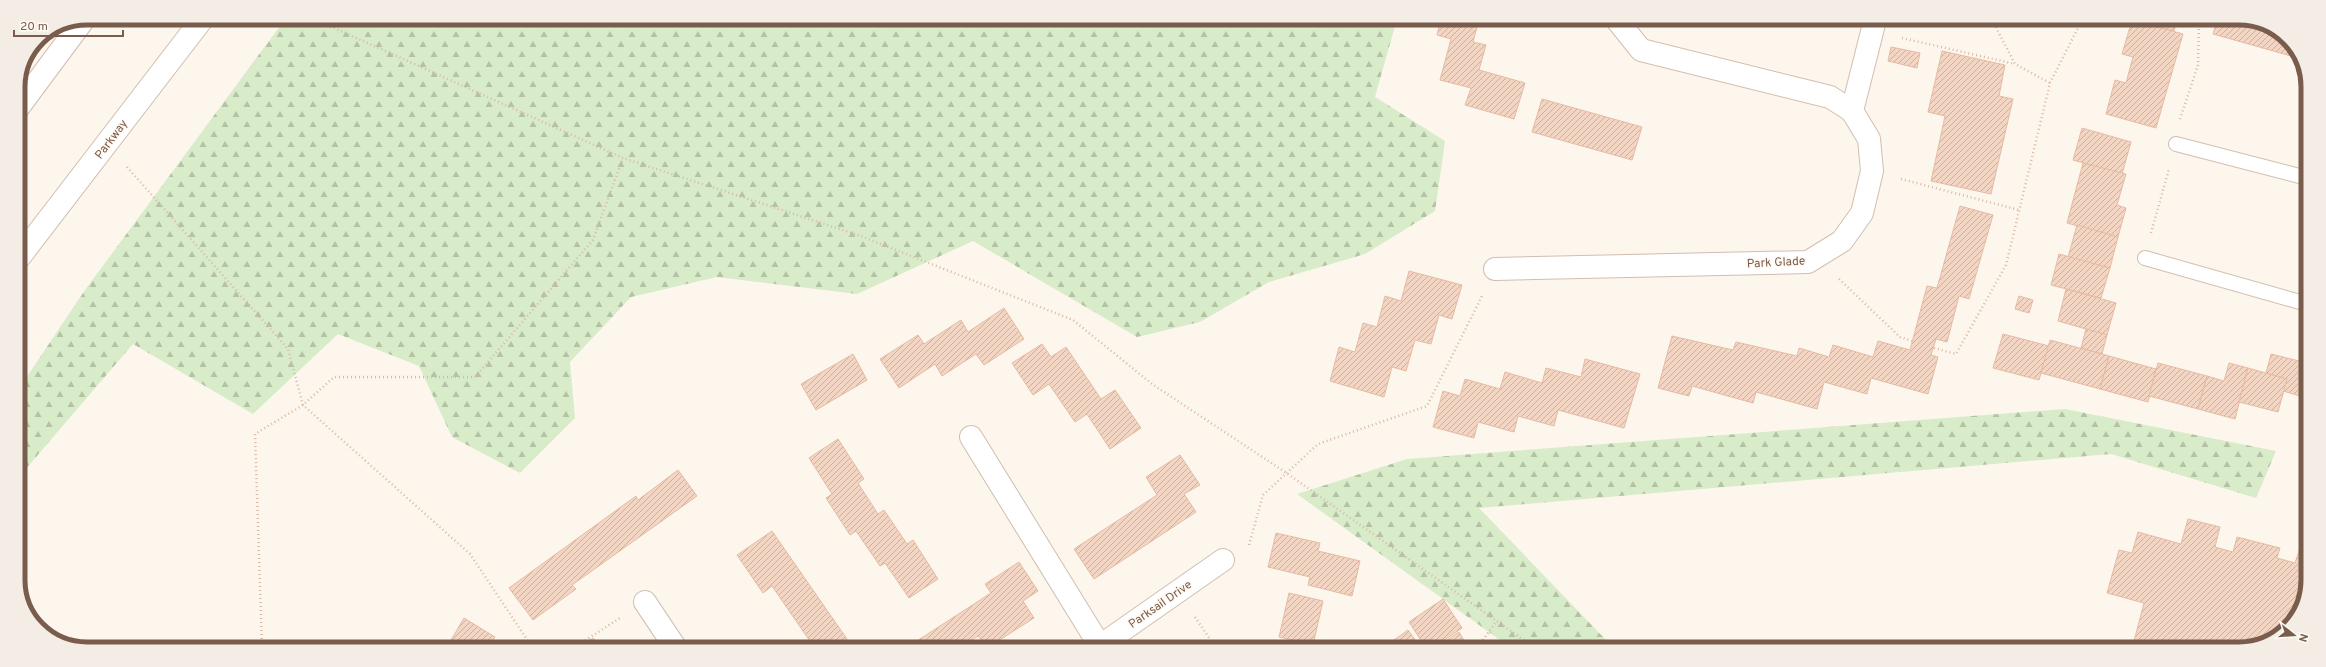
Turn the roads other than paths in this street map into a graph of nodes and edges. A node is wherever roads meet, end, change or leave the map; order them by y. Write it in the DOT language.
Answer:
graph roads {
  1 [pos="198,25"];
  2 [pos="1621,25"];
  3 [pos="1874,26"];
  4 [pos="71,27"];
  5 [pos="25,97"];
  6 [pos="1852,110"];
  7 [pos="2176,144"];
  8 [pos="2301,176"];
  9 [pos="25,250"];
  10 [pos="2145,258"];
  11 [pos="1495,269"];
  12 [pos="2301,302"];
  13 [pos="971,437"];
  14 [pos="1221,562"];
  15 [pos="645,602"];
  16 [pos="671,642"];
  17 [pos="1095,642"];
  18 [pos="1105,642"];
  1 -- 9 [label="street, Parkway"];
  2 -- 6 [label="street, Park Glade"];
  3 -- 6 [label="street"];
  4 -- 5 [label="street"];
  6 -- 11 [label="street, Park Glade"];
  7 -- 8 [label="lane"];
  10 -- 12 [label="lane"];
  13 -- 17 [label="street"];
  14 -- 18 [label="street, Parksail Drive"];
  15 -- 16 [label="street"];
}
